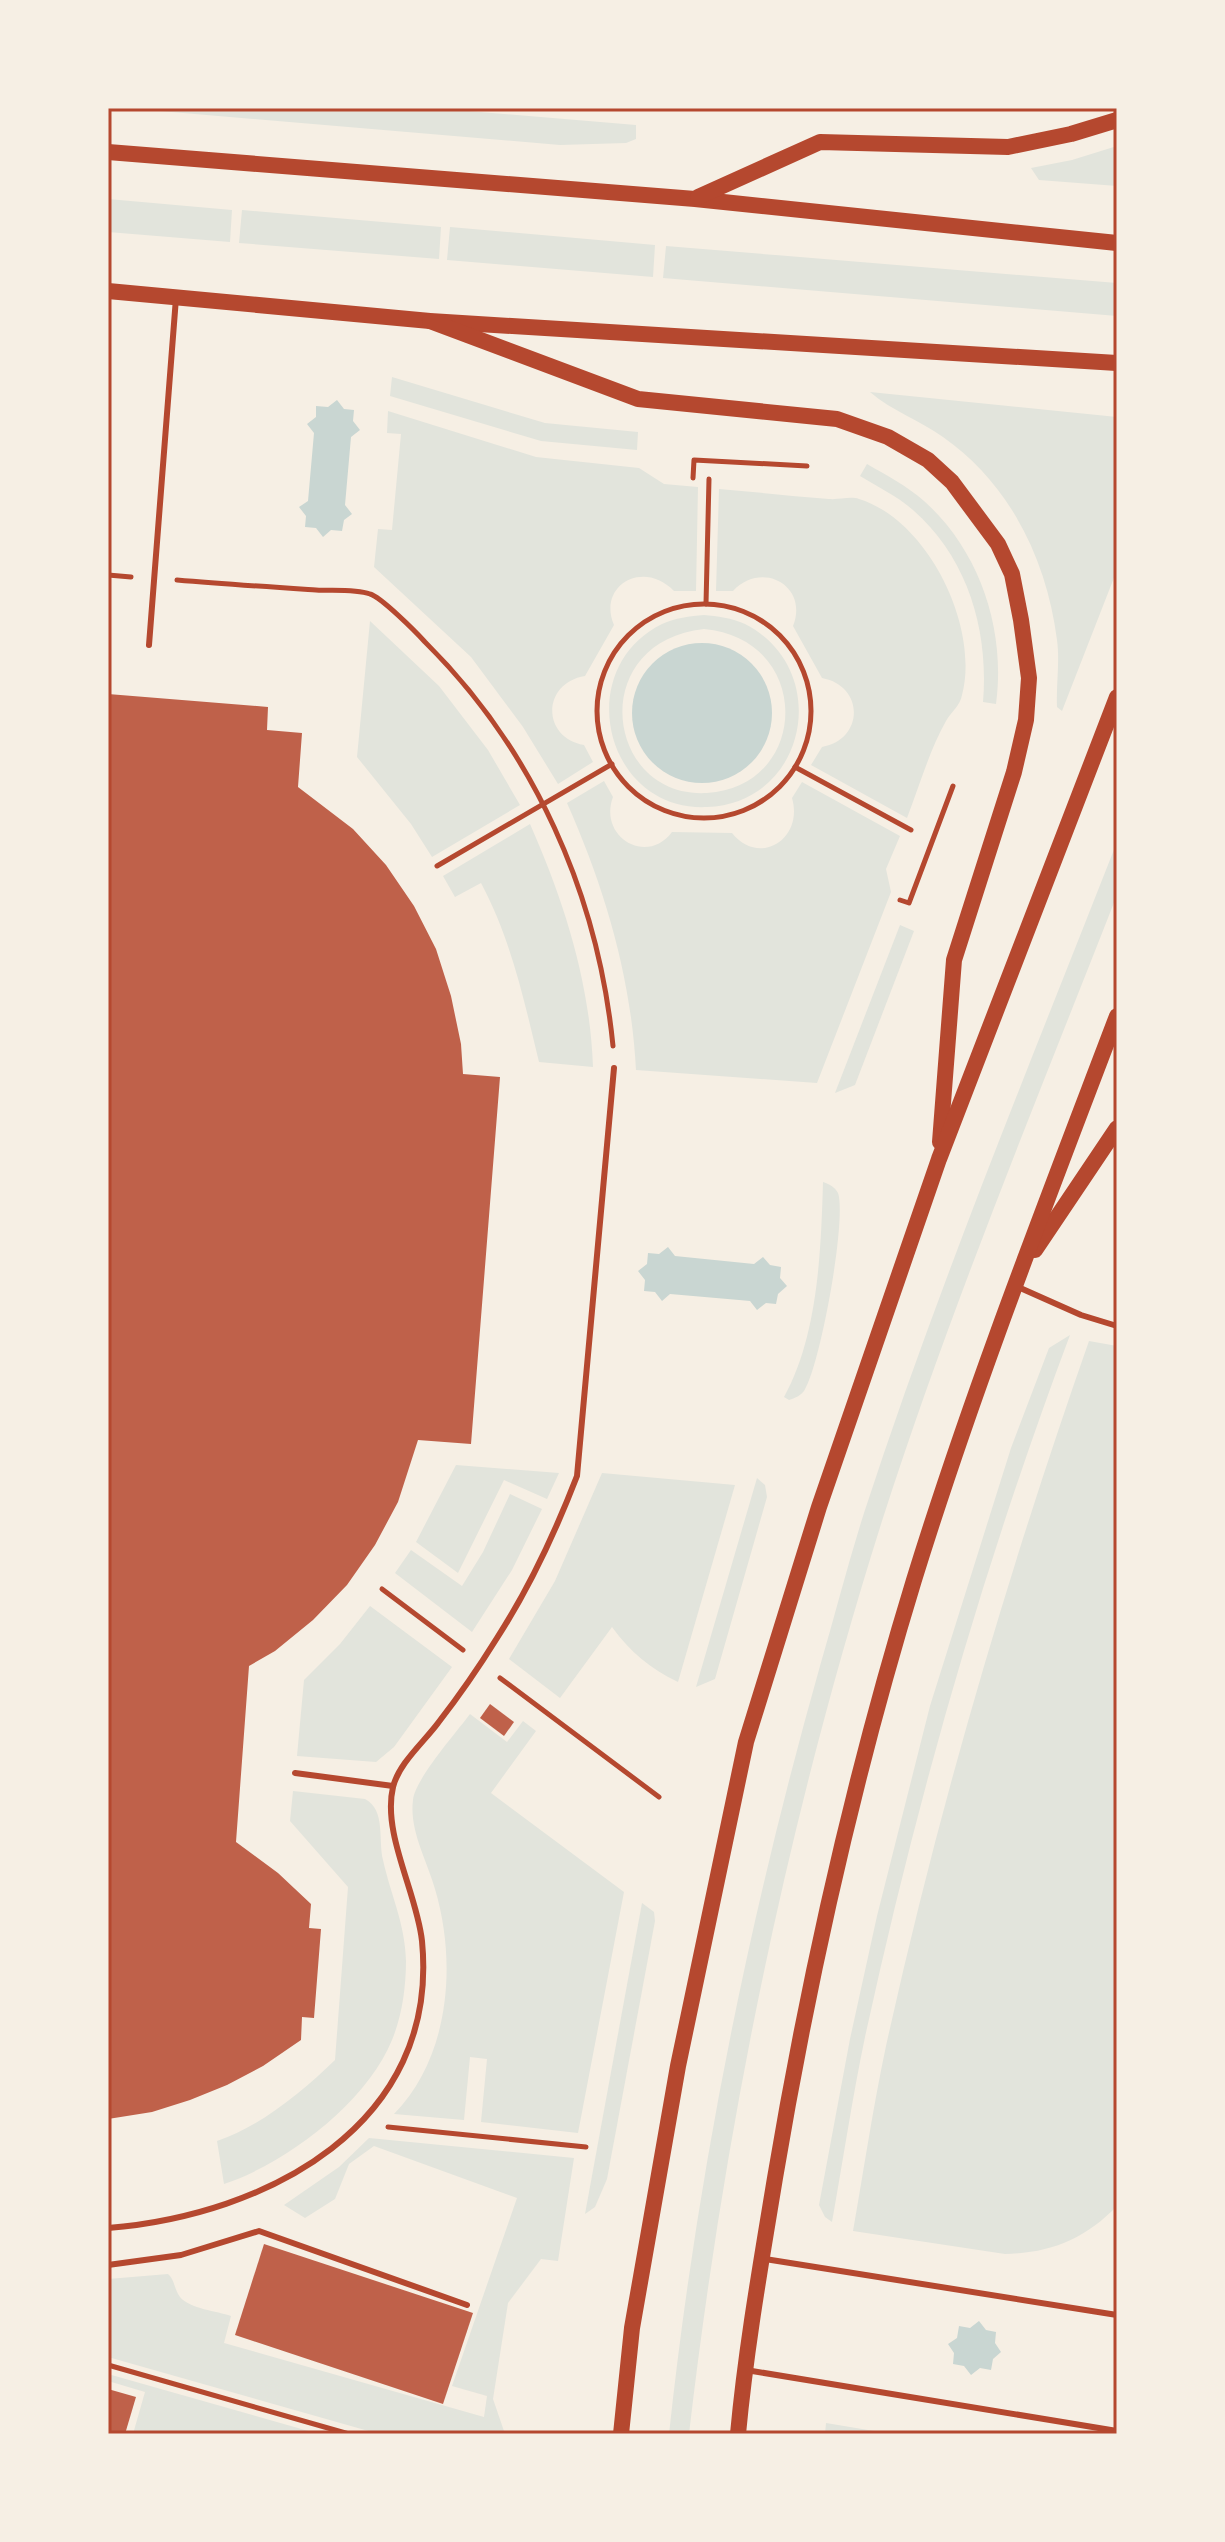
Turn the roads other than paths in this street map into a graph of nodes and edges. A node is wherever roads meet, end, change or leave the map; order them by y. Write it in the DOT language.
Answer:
graph roads {
  1 [pos="1117,120"];
  2 [pos="108,152"];
  3 [pos="695,199"];
  4 [pos="1117,243"];
  5 [pos="108,291"];
  6 [pos="176,297"];
  7 [pos="430,321"];
  8 [pos="1117,363"];
  9 [pos="149,645"];
  10 [pos="1117,697"];
  11 [pos="1117,1016"];
  12 [pos="614,1068"];
  13 [pos="1117,1128"];
  14 [pos="939,1159"];
  15 [pos="1017,1280"];
  16 [pos="1117,1326"];
  17 [pos="295,1773"];
  18 [pos="393,1786"];
  19 [pos="108,2228"];
  20 [pos="761,2259"];
  21 [pos="108,2265"];
  22 [pos="467,2305"];
  23 [pos="1117,2315"];
  24 [pos="744,2369"];
  25 [pos="1117,2431"];
  26 [pos="621,2434"];
  27 [pos="738,2434"];
  1 -- 3 [label="main road"];
  2 -- 3 [label="main road"];
  3 -- 4 [label="main road"];
  5 -- 6 [label="main road"];
  6 -- 7 [label="main road"];
  6 -- 9 [label="lane"];
  7 -- 8 [label="main road"];
  7 -- 14 [label="main road"];
  10 -- 14 [label="main road"];
  11 -- 15 [label="main road"];
  12 -- 18 [label="lane"];
  13 -- 15 [label="main road"];
  14 -- 26 [label="main road"];
  15 -- 16 [label="lane"];
  15 -- 20 [label="main road"];
  17 -- 18 [label="lane"];
  18 -- 19 [label="lane"];
  20 -- 23 [label="lane"];
  20 -- 24 [label="main road"];
  21 -- 22 [label="lane"];
  24 -- 25 [label="lane"];
  24 -- 27 [label="main road"];
}
